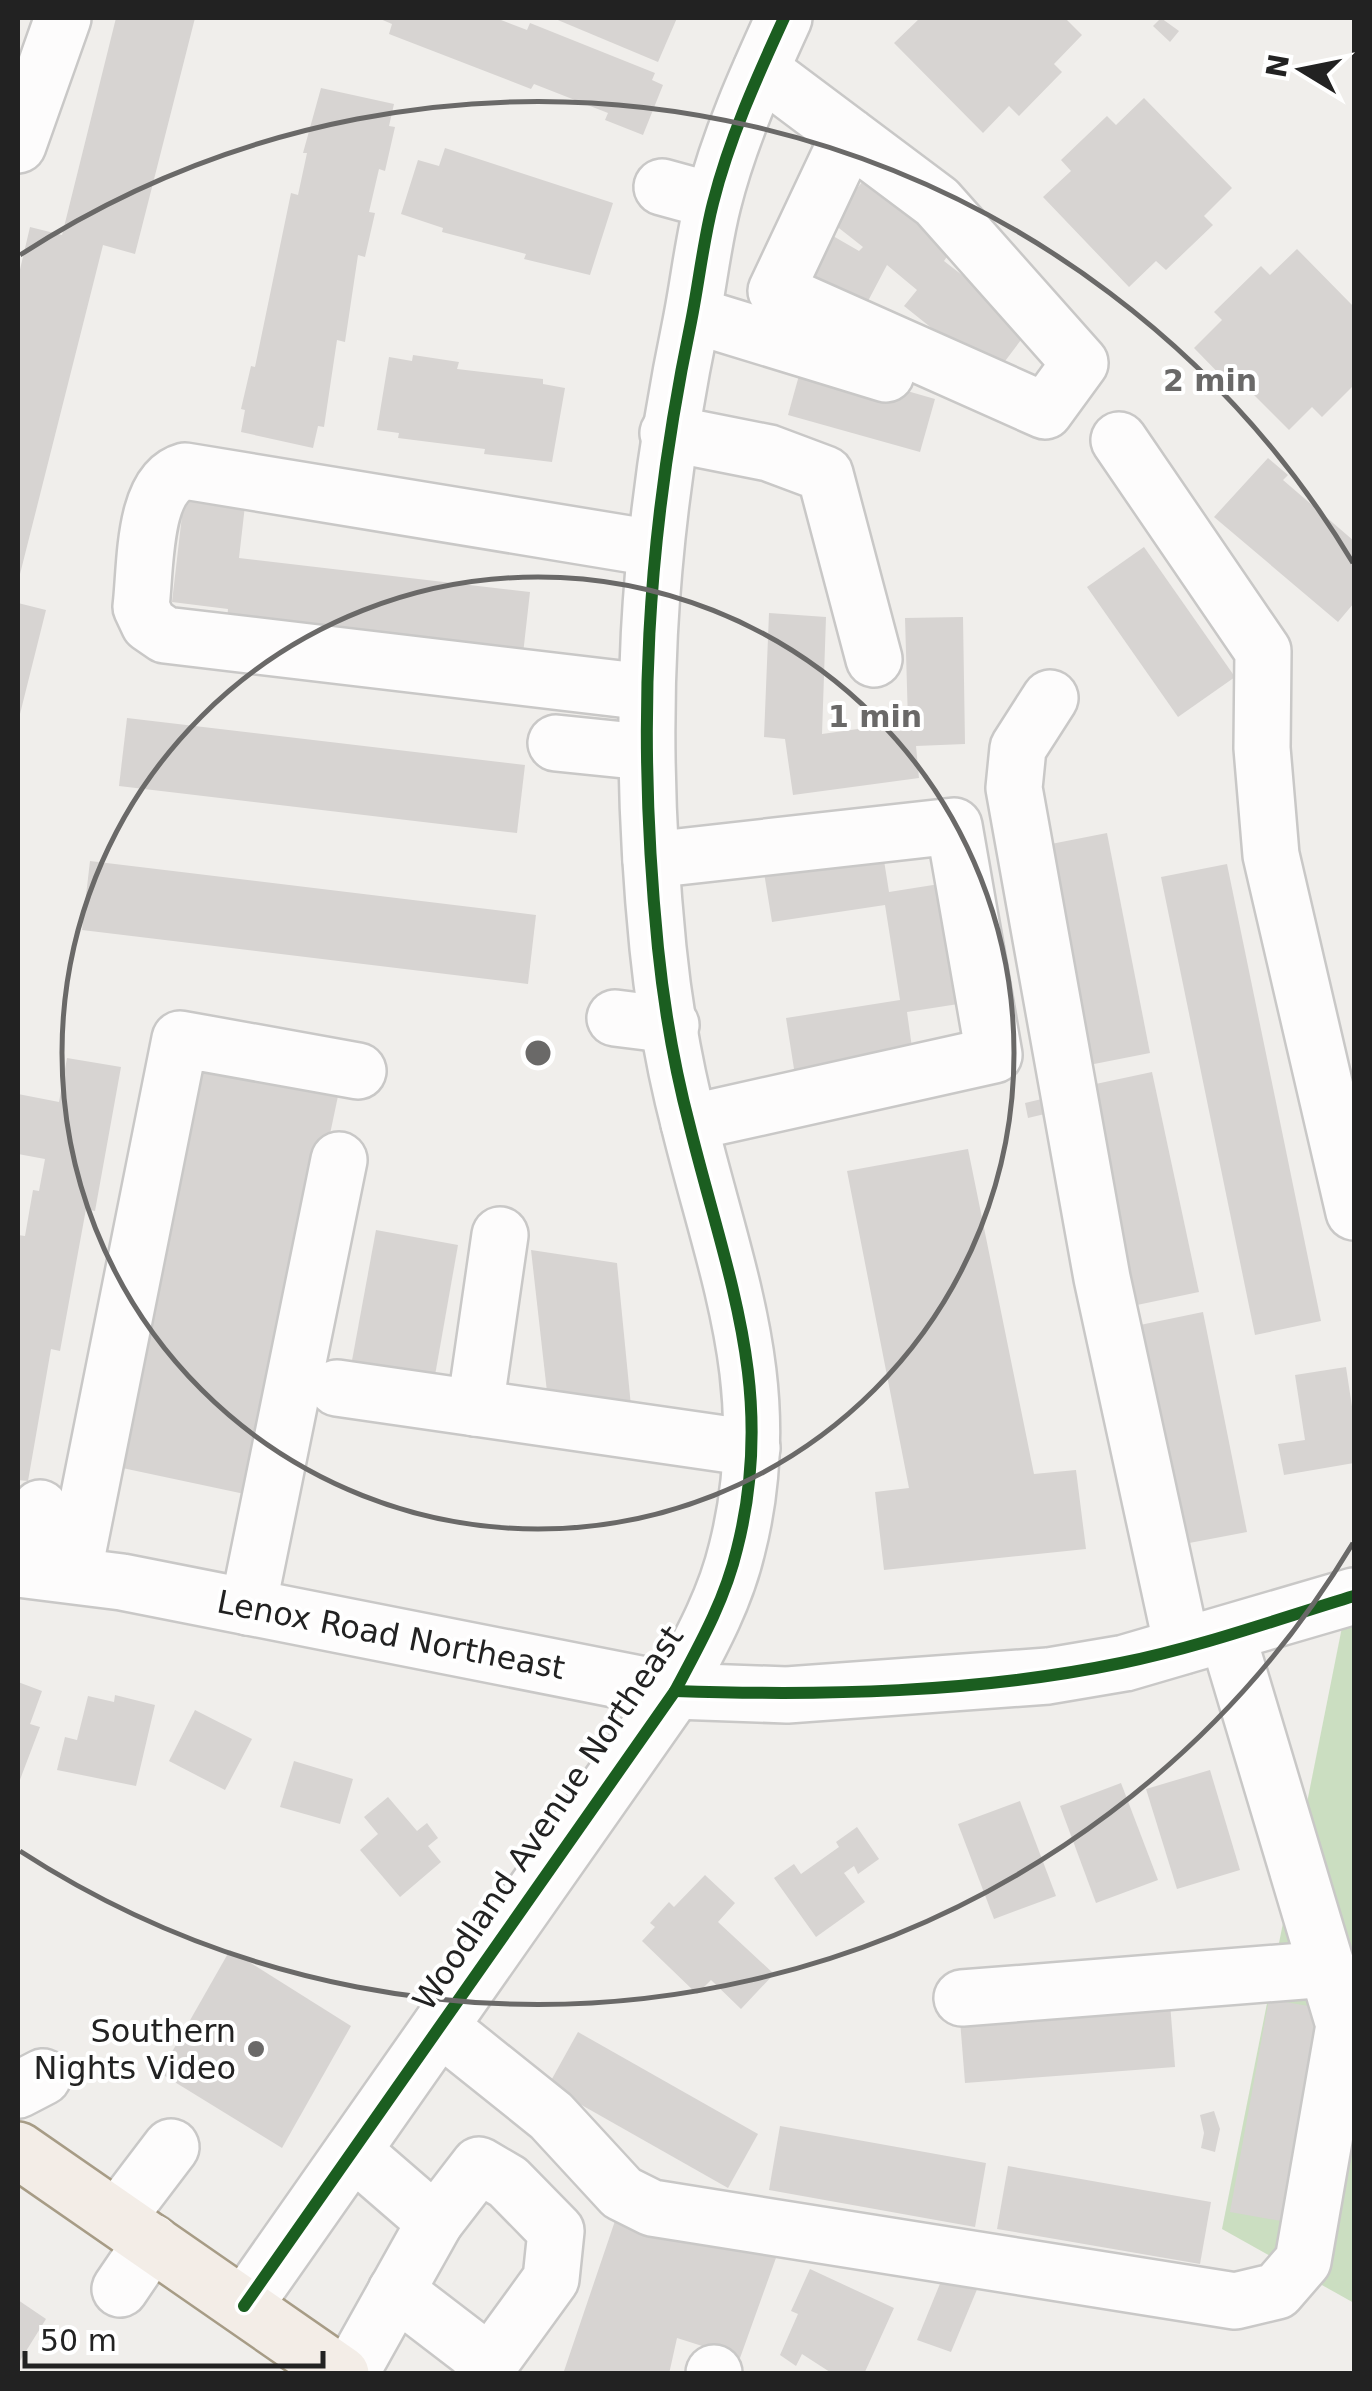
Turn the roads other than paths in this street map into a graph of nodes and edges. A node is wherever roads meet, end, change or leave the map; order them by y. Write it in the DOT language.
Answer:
graph roads {
  1 [pos="63,18"];
  2 [pos="772,32"];
  3 [pos="849,136"];
  4 [pos="18,145"];
  5 [pos="692,315"];
  6 [pos="668,433"];
  7 [pos="1119,440"];
  8 [pos="196,444"];
  9 [pos="1046,451"];
  10 [pos="656,532"];
  11 [pos="874,659"];
  12 [pos="646,692"];
  13 [pos="1050,698"];
  14 [pos="556,743"];
  15 [pos="644,752"];
  16 [pos="651,860"];
  17 [pos="615,1018"];
  18 [pos="671,1025"];
  19 [pos="358,1070"];
  20 [pos="689,1123"];
  21 [pos="339,1160"];
  22 [pos="1354,1212"];
  23 [pos="500,1236"];
  24 [pos="337,1388"];
  25 [pos="475,1408"];
  26 [pos="752,1448"];
  27 [pos="40,1508"];
  28 [pos="39,1571"];
  29 [pos="1354,1596"];
  30 [pos="248,1607"];
  31 [pos="1205,1640"];
  32 [pos="675,1691"];
  33 [pos="1328,1969"];
  34 [pos="962,1998"];
  35 [pos="440,2027"];
  36 [pos="171,2147"];
  37 [pos="18,2150"];
  38 [pos="353,2151"];
  39 [pos="435,2222"];
  40 [pos="134,2230"];
  41 [pos="120,2288"];
  42 [pos="396,2292"];
  43 [pos="244,2306"];
  44 [pos="310,2364"];
  45 [pos="486,2368"];
  46 [pos="350,2374"];
  1 -- 4 [label="street"];
  2 -- 3 [label="street"];
  2 -- 5 [label="street, Woodland Avenue Northeast"];
  3 -- 3 [label="street"];
  5 -- 6 [label="street, Woodland Avenue Northeast"];
  5 -- 9 [label="street"];
  6 -- 10 [label="street, Woodland Avenue Northeast"];
  6 -- 11 [label="street"];
  7 -- 22 [label="street"];
  8 -- 10 [label="street"];
  10 -- 12 [label="street, Woodland Avenue Northeast"];
  10 -- 12 [label="street"];
  12 -- 15 [label="street, Woodland Avenue Northeast"];
  13 -- 31 [label="street"];
  14 -- 15 [label="street"];
  15 -- 16 [label="street, Woodland Avenue Northeast"];
  16 -- 18 [label="street, Woodland Avenue Northeast"];
  16 -- 20 [label="street"];
  17 -- 18 [label="street"];
  18 -- 20 [label="street, Woodland Avenue Northeast"];
  19 -- 28 [label="street"];
  20 -- 26 [label="street, Woodland Avenue Northeast"];
  21 -- 30 [label="street"];
  23 -- 25 [label="street"];
  24 -- 25 [label="street"];
  25 -- 26 [label="street"];
  26 -- 32 [label="street, Woodland Avenue Northeast"];
  27 -- 28 [label="street"];
  28 -- 30 [label="street, Lenox Road Northeast"];
  29 -- 31 [label="street, Lenox Road Northeast"];
  30 -- 32 [label="street, Lenox Road Northeast"];
  31 -- 32 [label="street, Lenox Road Northeast"];
  31 -- 33 [label="street"];
  32 -- 35 [label="street, Woodland Avenue Northeast"];
  33 -- 34 [label="street"];
  33 -- 35 [label="street"];
  35 -- 38 [label="street, Woodland Avenue Northeast"];
  36 -- 40 [label="street"];
  37 -- 40 [label="main road"];
  38 -- 39 [label="street"];
  38 -- 43 [label="street, Woodland Avenue Northeast"];
  39 -- 42 [label="street"];
  39 -- 45 [label="street"];
  40 -- 41 [label="street"];
  40 -- 43 [label="main road"];
  42 -- 45 [label="street"];
  42 -- 46 [label="street"];
  43 -- 44 [label="main road"];
}
